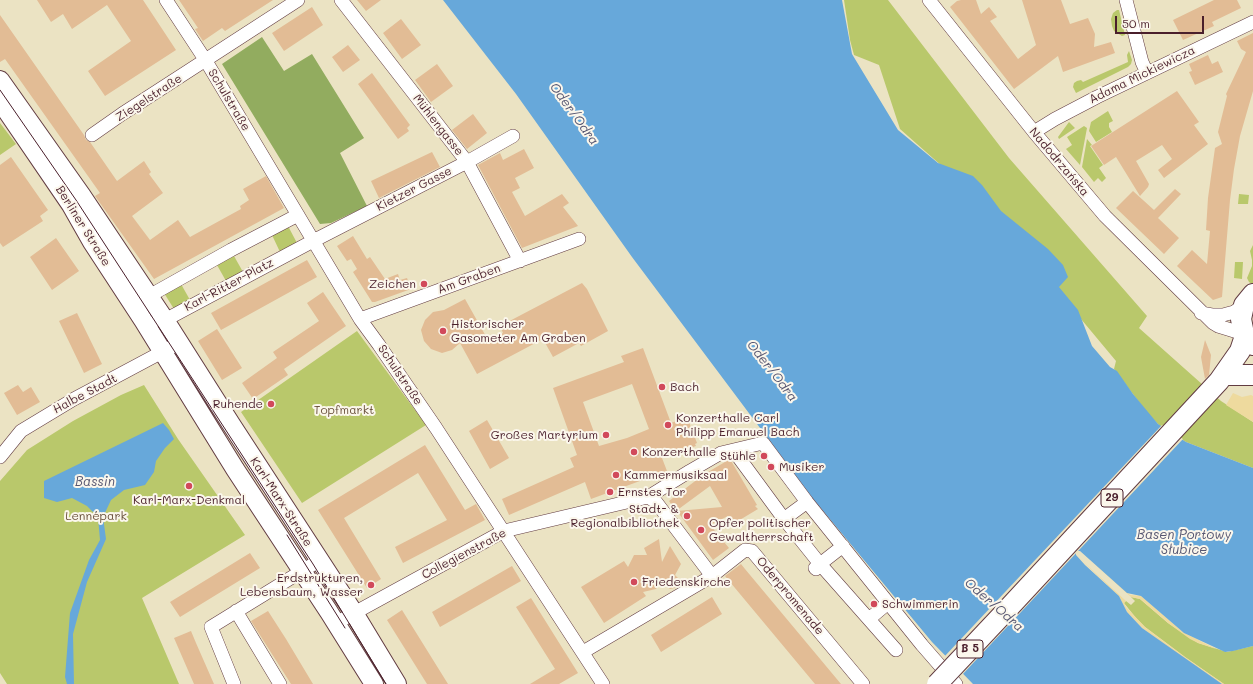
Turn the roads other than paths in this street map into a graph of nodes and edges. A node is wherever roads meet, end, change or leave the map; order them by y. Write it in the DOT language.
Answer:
graph roads {
  1 [pos="166,0"];
  2 [pos="298,0"];
  3 [pos="341,0"];
  4 [pos="929,0"];
  5 [pos="1126,0"];
  6 [pos="1253,22"];
  7 [pos="206,61"];
  8 [pos="1147,72"];
  9 [pos="0,80"];
  10 [pos="0,101"];
  11 [pos="1034,132"];
  12 [pos="92,135"];
  13 [pos="513,136"];
  14 [pos="467,162"];
  15 [pos="298,215"];
  16 [pos="579,240"];
  17 [pos="314,241"];
  18 [pos="520,261"];
  19 [pos="148,296"];
  20 [pos="1249,300"];
  21 [pos="1201,313"];
  22 [pos="141,317"];
  23 [pos="360,319"];
  24 [pos="165,320"];
  25 [pos="1249,342"];
  26 [pos="179,343"];
  27 [pos="162,353"];
  28 [pos="1253,375"];
  29 [pos="1223,378"];
  30 [pos="734,451"];
  31 [pos="0,457"];
  32 [pos="648,497"];
  33 [pos="807,502"];
  34 [pos="784,519"];
  35 [pos="504,531"];
  36 [pos="843,546"];
  37 [pos="320,560"];
  38 [pos="821,569"];
  39 [pos="302,570"];
  40 [pos="712,576"];
  41 [pos="888,603"];
  42 [pos="236,611"];
  43 [pos="354,613"];
  44 [pos="1003,614"];
  45 [pos="868,619"];
  46 [pos="336,623"];
  47 [pos="896,650"];
  48 [pos="583,652"];
  49 [pos="598,682"];
  50 [pos="234,684"];
  51 [pos="280,684"];
  52 [pos="374,684"];
  53 [pos="397,684"];
  54 [pos="863,684"];
  55 [pos="937,684"];
  56 [pos="956,684"];
  1 -- 7 [label="street"];
  2 -- 7 [label="street, Ziegelstraße"];
  3 -- 14 [label="street, Mühlengasse"];
  4 -- 11 [label="street, Nadodrzańska"];
  5 -- 8 [label="street"];
  6 -- 8 [label="street, Adama Mickiewicza"];
  7 -- 12 [label="street, Ziegelstraße"];
  7 -- 15 [label="street, Schulstraße"];
  8 -- 11 [label="street, Adama Mickiewicza"];
  9 -- 19 [label="street, Berliner Straße"];
  10 -- 22 [label="street, Berliner Straße"];
  11 -- 21 [label="street, Nadodrzańska"];
  13 -- 14 [label="street, Kietzer Gasse"];
  14 -- 17 [label="street, Kietzer Gasse"];
  14 -- 18 [label="street, Mühlengasse"];
  15 -- 17 [label="street, Schulstraße"];
  15 -- 19 [label="street"];
  16 -- 18 [label="street, Am Graben"];
  17 -- 23 [label="street, Schulstraße"];
  17 -- 24 [label="street, Karl-Ritter-Platz"];
  18 -- 23 [label="street, Am Graben"];
  19 -- 22 [label="street"];
  19 -- 24 [label="street, Berliner Straße"];
  20 -- 21 [label="street"];
  20 -- 25 [label="main road, 29"];
  21 -- 25 [label="street, Nadodrzańska"];
  22 -- 24 [label="street, Karl-Ritter-Platz"];
  22 -- 27 [label="street, Berliner Straße"];
  23 -- 35 [label="street, Schulstraße"];
  24 -- 26 [label="street, Karl-Marx-Straße"];
  25 -- 29 [label="main road, 29"];
  26 -- 27 [label="street, Halbe Stadt"];
  26 -- 37 [label="street, Karl-Marx-Straße"];
  27 -- 31 [label="street, Halbe Stadt"];
  27 -- 39 [label="street, Karl-Marx-Straße"];
  28 -- 29 [label="main road"];
  29 -- 44 [label="main road, 29"];
  30 -- 32 [label="street, Collegienstraße"];
  30 -- 33 [label="street"];
  30 -- 34 [label="street"];
  32 -- 35 [label="street, Collegienstraße"];
  32 -- 40 [label="street"];
  33 -- 34 [label="street"];
  33 -- 36 [label="street"];
  34 -- 38 [label="street"];
  35 -- 43 [label="street, Collegienstraße"];
  35 -- 48 [label="street, Schulstraße"];
  36 -- 38 [label="street"];
  36 -- 41 [label="street"];
  37 -- 39 [label="street"];
  37 -- 43 [label="street, Karl-Marx-Straße"];
  38 -- 45 [label="street"];
  39 -- 42 [label="street"];
  39 -- 46 [label="street, Karl-Marx-Straße"];
  40 -- 48 [label="street, Oderpromenade"];
  40 -- 54 [label="street, Oderpromenade"];
  41 -- 45 [label="street"];
  41 -- 56 [label="street"];
  42 -- 50 [label="street"];
  42 -- 51 [label="street"];
  43 -- 46 [label="street, Collegienstraße"];
  43 -- 53 [label="street, Karl-Marx-Straße"];
  44 -- 55 [label="main road, B 5, bridge"];
  45 -- 47 [label="street"];
  46 -- 52 [label="street, Karl-Marx-Straße"];
  48 -- 49 [label="street, Schulstraße"];
}
